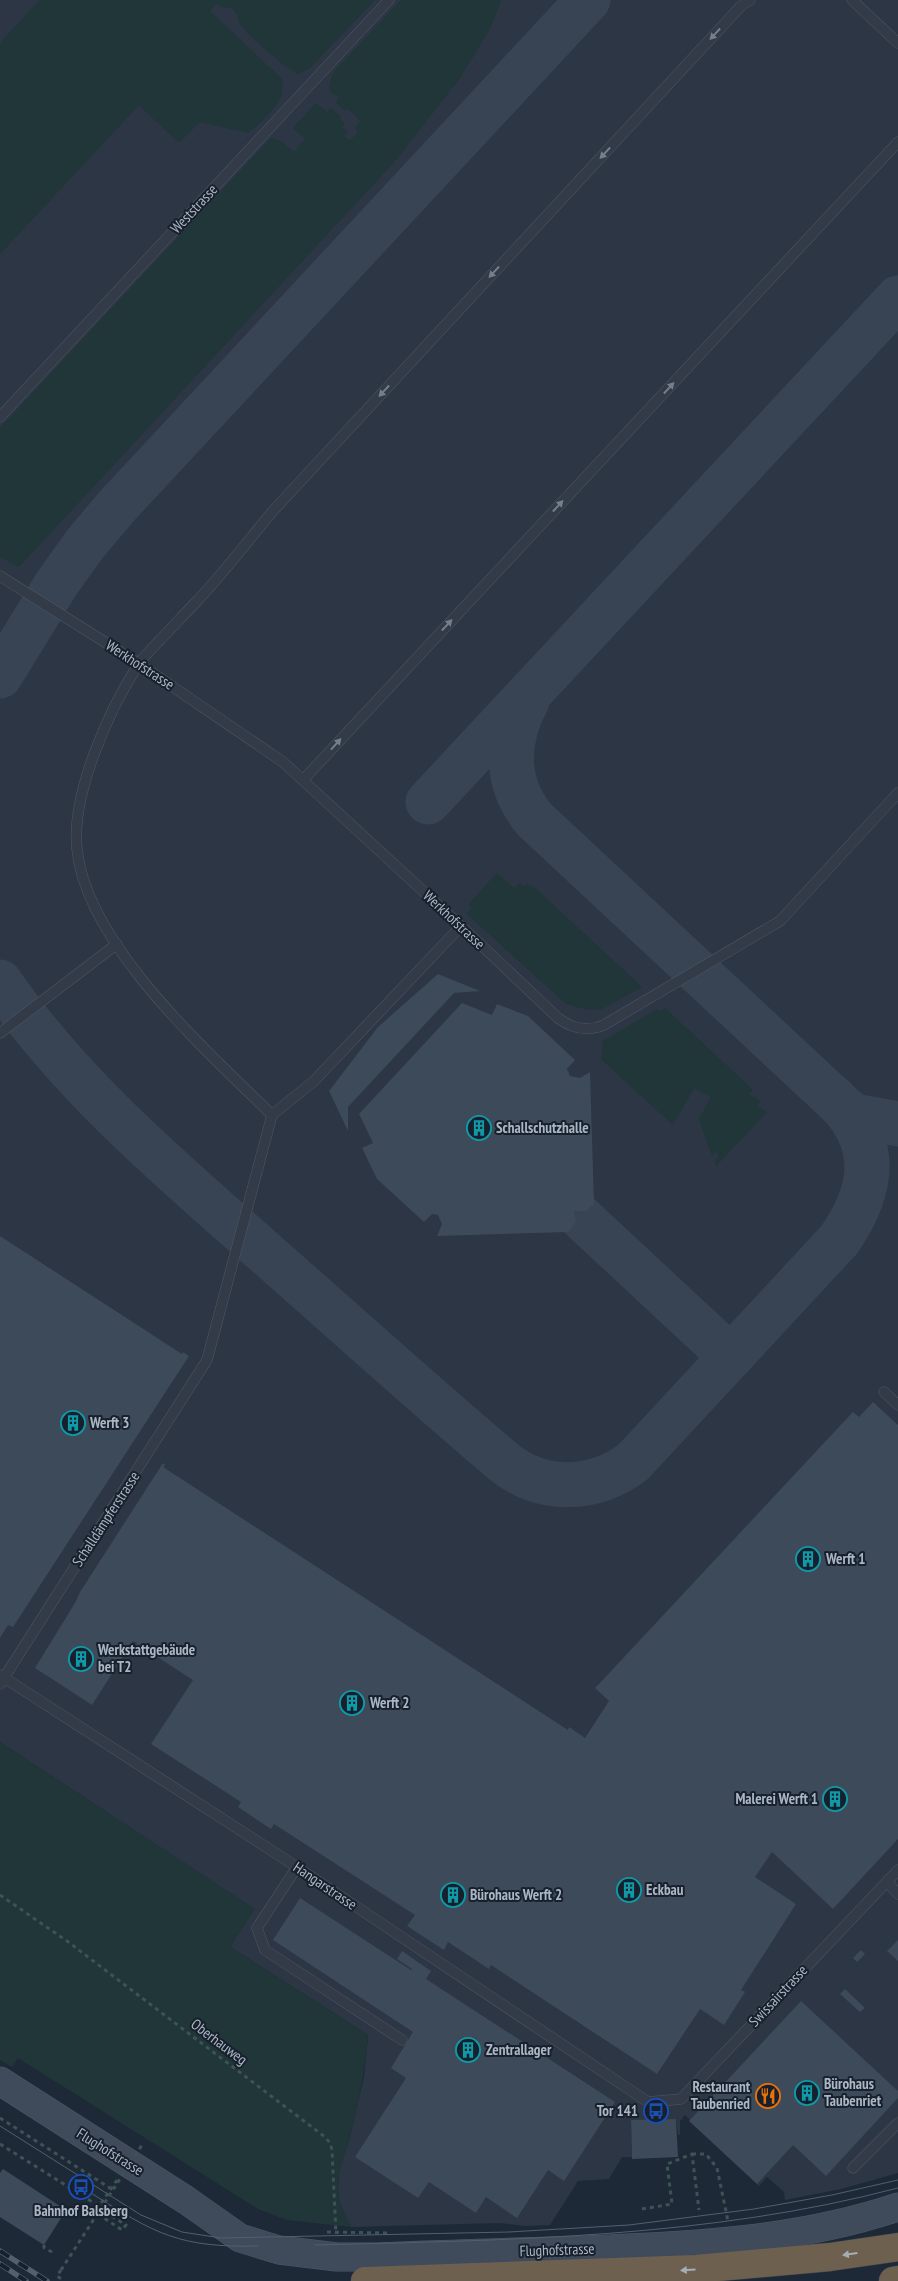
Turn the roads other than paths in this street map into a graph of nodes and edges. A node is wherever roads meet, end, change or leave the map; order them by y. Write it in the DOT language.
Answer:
graph roads {
  1 [pos="389,0"];
  2 [pos="750,0"];
  3 [pos="852,0"];
  4 [pos="898,43"];
  5 [pos="896,145"];
  6 [pos="0,417"];
  7 [pos="0,576"];
  8 [pos="138,663"];
  9 [pos="304,780"];
  10 [pos="898,793"];
  11 [pos="461,926"];
  12 [pos="117,944"];
  13 [pos="0,1033"];
  14 [pos="272,1115"];
  15 [pos="884,1392"];
  16 [pos="898,1405"];
  17 [pos="1,1679"];
  18 [pos="297,1867"];
  19 [pos="898,1870"];
  20 [pos="887,1882"];
  21 [pos="898,1894"];
  22 [pos="402,2040"];
  23 [pos="0,2081"];
  24 [pos="0,2100"];
  25 [pos="648,2102"];
  26 [pos="898,2123"];
  27 [pos="853,2168"];
  28 [pos="898,2207"];
  29 [pos="218,2224"];
  30 [pos="898,2247"];
  31 [pos="898,2280"];
  32 [pos="365,2281"];
  33 [pos="893,2281"];
  1 -- 6 [label="lane, Weststrasse"];
  2 -- 8 [label="lane, one-way"];
  3 -- 4 [label="lane"];
  9 -- 5 [label="lane, one-way"];
  7 -- 8 [label="lane, Werkhofstrasse"];
  8 -- 9 [label="lane, Werkhofstrasse"];
  8 -- 12 [label="lane"];
  9 -- 11 [label="lane, Werkhofstrasse"];
  10 -- 11 [label="lane, Werkhofstrasse"];
  11 -- 14 [label="lane"];
  12 -- 13 [label="lane"];
  12 -- 14 [label="lane"];
  14 -- 17 [label="lane, Schalldämpferstrasse"];
  15 -- 16 [label="lane"];
  17 -- 18 [label="lane, Hangarstrasse"];
  18 -- 22 [label="lane"];
  18 -- 25 [label="lane, Hangarstrasse"];
  19 -- 20 [label="lane, Swissairstrasse"];
  20 -- 21 [label="lane"];
  20 -- 25 [label="lane, Swissairstrasse"];
  23 -- 29 [label="main road, Flughofstrasse"];
  24 -- 29 [label="main road, Flughofstrasse"];
  26 -- 27 [label="lane"];
  28 -- 29 [label="main road, Flughofstrasse"];
  30 -- 32 [label="highway, one-way"];
  31 -- 33 [label="highway"];
}
